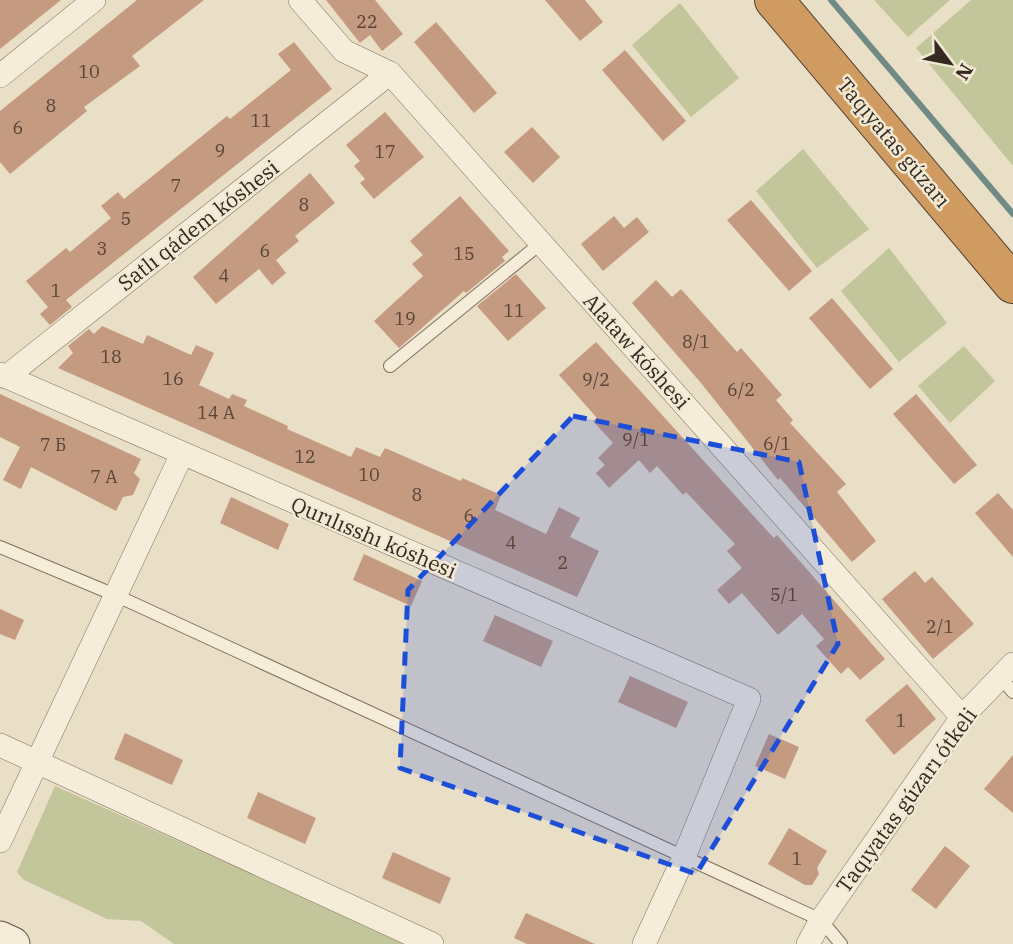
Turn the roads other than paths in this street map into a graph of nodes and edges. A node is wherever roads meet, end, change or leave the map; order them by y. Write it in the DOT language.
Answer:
graph roads {
  1 [pos="94,0"];
  2 [pos="300,0"];
  3 [pos="774,0"];
  4 [pos="390,73"];
  5 [pos="0,76"];
  6 [pos="541,243"];
  7 [pos="1013,284"];
  8 [pos="390,366"];
  9 [pos="3,375"];
  10 [pos="182,454"];
  11 [pos="0,547"];
  12 [pos="115,595"];
  13 [pos="1009,678"];
  14 [pos="962,718"];
  15 [pos="0,745"];
  16 [pos="37,761"];
  17 [pos="0,841"];
  18 [pos="684,857"];
  19 [pos="821,920"];
  20 [pos="0,938"];
  21 [pos="13,944"];
  22 [pos="432,944"];
  23 [pos="644,944"];
  24 [pos="808,944"];
  25 [pos="841,944"];
  1 -- 5 [label="street"];
  2 -- 4 [label="street, Alataw kóshesi"];
  3 -- 7 [label="highway, Taqıyatas gúzarı"];
  4 -- 6 [label="street, Alataw kóshesi"];
  4 -- 9 [label="street, Satlı qádem kóshesi"];
  6 -- 8 [label="lane"];
  6 -- 14 [label="street, Alataw kóshesi"];
  9 -- 10 [label="street, Qurılısshı kóshesi"];
  10 -- 12 [label="street"];
  10 -- 18 [label="street, Qurılısshı kóshesi"];
  11 -- 12 [label="lane"];
  12 -- 16 [label="street"];
  12 -- 18 [label="lane"];
  13 -- 14 [label="street, Taqıyatas gúzarı ótkeli"];
  14 -- 19 [label="street, Taqıyatas gúzarı ótkeli"];
  15 -- 16 [label="street"];
  16 -- 17 [label="street"];
  16 -- 22 [label="street"];
  18 -- 19 [label="lane"];
  18 -- 23 [label="street"];
  19 -- 24 [label="street, Taqıyatas gúzarı ótkeli"];
  19 -- 25 [label="lane"];
  20 -- 21 [label="street"];
}
